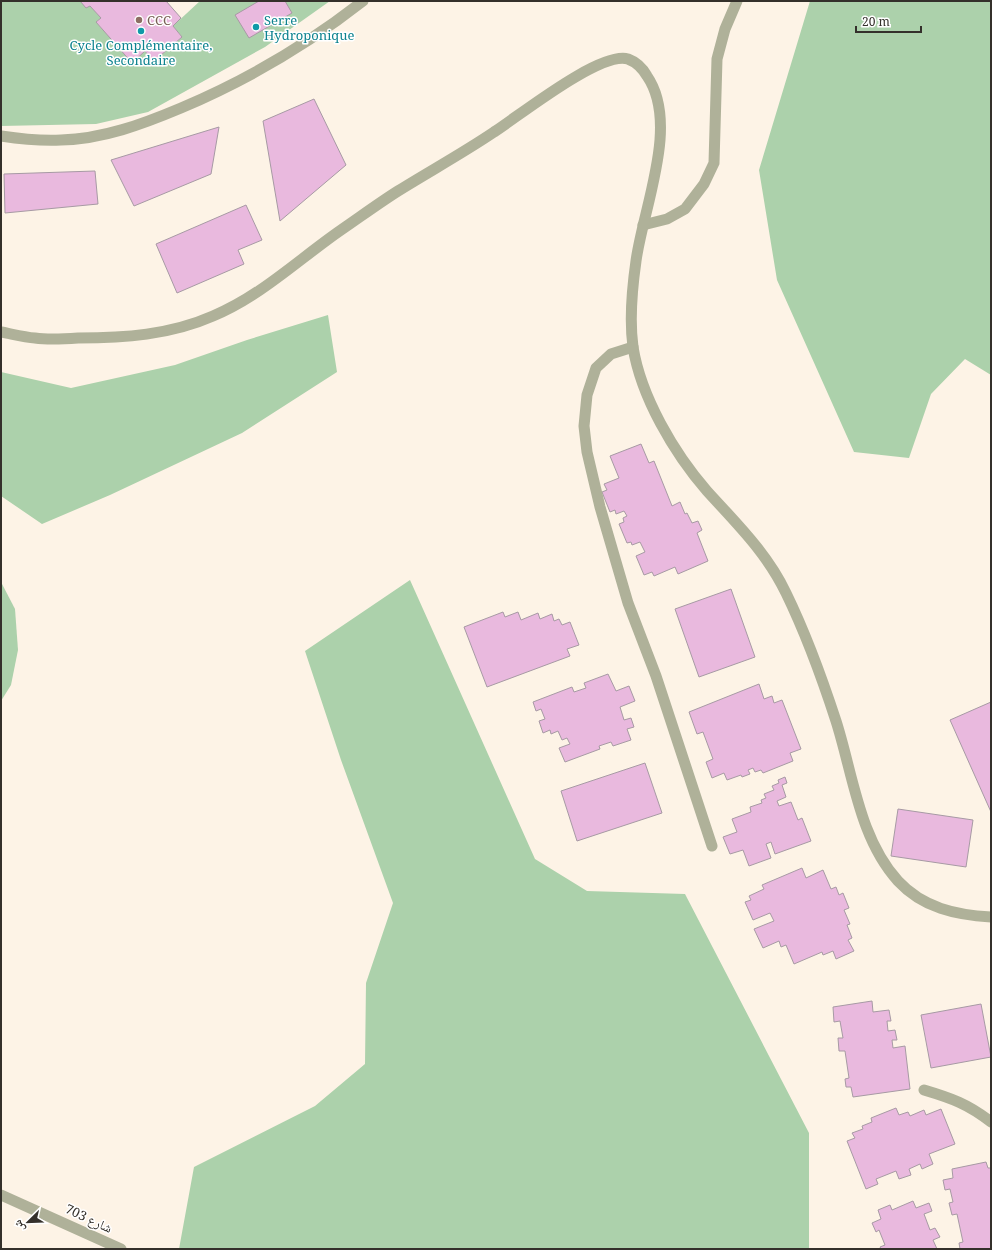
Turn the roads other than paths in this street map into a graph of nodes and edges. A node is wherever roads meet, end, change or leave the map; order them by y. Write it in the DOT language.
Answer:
graph roads {
  1 [pos="363,1"];
  2 [pos="737,1"];
  3 [pos="1,136"];
  4 [pos="643,225"];
  5 [pos="1,332"];
  6 [pos="633,347"];
  7 [pos="712,846"];
  8 [pos="991,917"];
  9 [pos="924,1090"];
  10 [pos="991,1122"];
  11 [pos="1,1195"];
  12 [pos="121,1249"];
  1 -- 3 [label="street"];
  2 -- 4 [label="street"];
  4 -- 5 [label="street"];
  4 -- 6 [label="street"];
  6 -- 7 [label="street"];
  6 -- 8 [label="street"];
  9 -- 10 [label="street"];
  11 -- 12 [label="street, شارع 703"];
}
